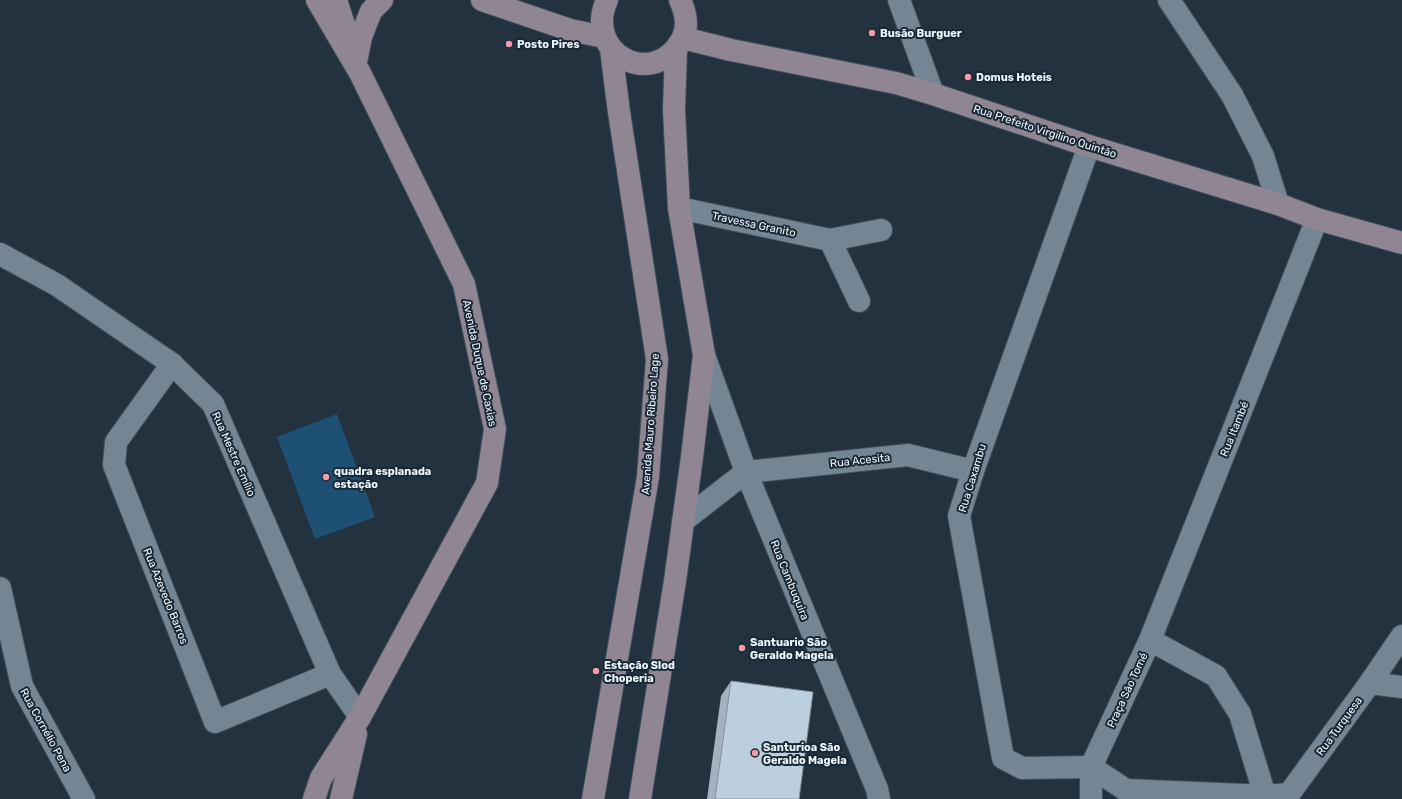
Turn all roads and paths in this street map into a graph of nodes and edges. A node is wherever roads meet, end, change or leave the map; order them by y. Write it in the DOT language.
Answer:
graph roads {
  1 [pos="317,0"];
  2 [pos="336,0"];
  3 [pos="382,0"];
  4 [pos="482,0"];
  5 [pos="606,0"];
  6 [pos="680,0"];
  7 [pos="899,0"];
  8 [pos="1168,0"];
  9 [pos="607,43"];
  10 [pos="679,44"];
  11 [pos="358,67"];
  12 [pos="933,94"];
  13 [pos="1089,146"];
  14 [pos="1278,204"];
  15 [pos="679,208"];
  16 [pos="1317,219"];
  17 [pos="881,230"];
  18 [pos="830,240"];
  19 [pos="1402,243"];
  20 [pos="0,254"];
  21 [pos="859,301"];
  22 [pos="704,355"];
  23 [pos="172,364"];
  24 [pos="973,471"];
  25 [pos="746,472"];
  26 [pos="684,521"];
  27 [pos="0,588"];
  28 [pos="1402,636"];
  29 [pos="1150,640"];
  30 [pos="330,674"];
  31 [pos="1370,683"];
  32 [pos="1402,687"];
  33 [pos="360,717"];
  34 [pos="1091,767"];
  35 [pos="1266,798"];
  36 [pos="84,799"];
  37 [pos="314,799"];
  38 [pos="341,799"];
  39 [pos="593,799"];
  40 [pos="640,799"];
  41 [pos="879,799"];
  42 [pos="1091,799"];
  1 -- 11 [label="street, Avenida Duque de Caxias"];
  2 -- 11 [label="street, Avenida Duque de Caxias"];
  3 -- 11 [label="street"];
  4 -- 9 [label="street"];
  5 -- 9 [label="street, Avenida Mauro Ribeiro Lage"];
  6 -- 10 [label="street"];
  7 -- 12 [label="street"];
  8 -- 14 [label="street"];
  9 -- 10 [label="street"];
  9 -- 39 [label="street, Avenida Mauro Ribeiro Lage"];
  10 -- 12 [label="street, Rua Prefeito Virgilino Quintão"];
  10 -- 15 [label="street"];
  11 -- 33 [label="street, Avenida Duque de Caxias"];
  12 -- 13 [label="street, Rua Prefeito Virgilino Quintão"];
  13 -- 14 [label="street, Rua Prefeito Virgilino Quintão"];
  13 -- 24 [label="street, Rua Caxambu"];
  14 -- 16 [label="street, Rua Prefeito Virgilino Quintão"];
  15 -- 18 [label="street, Travessa Granito"];
  15 -- 22 [label="street"];
  16 -- 19 [label="street, Rua Prefeito Virgilino Quintão"];
  16 -- 29 [label="street, Rua Itambé"];
  17 -- 18 [label="street, Travessa Granito"];
  18 -- 21 [label="street"];
  20 -- 23 [label="street, Rua Mestre Emílio"];
  22 -- 25 [label="street, Rua Cambuquira"];
  22 -- 26 [label="street"];
  23 -- 30 [label="street, Rua Mestre Emílio"];
  23 -- 30 [label="street, Rua Azevedo Barros"];
  24 -- 25 [label="street, Rua Acesita"];
  24 -- 34 [label="street, Rua Caxambu"];
  25 -- 26 [label="street"];
  25 -- 41 [label="street, Rua Cambuquira"];
  26 -- 40 [label="street"];
  27 -- 36 [label="street, Rua Cornélio Pena"];
  28 -- 31 [label="street, Rua Turquesa"];
  29 -- 34 [label="street, Praça São Tomé"];
  29 -- 35 [label="street, Praça São Tomé"];
  30 -- 33 [label="street, Rua Mestre Emílio"];
  31 -- 32 [label="street"];
  31 -- 35 [label="street, Rua Turquesa"];
  33 -- 37 [label="street, Avenida Duque de Caxias"];
  33 -- 38 [label="street, Avenida Duque de Caxias"];
  34 -- 35 [label="street"];
  34 -- 42 [label="street"];
}
